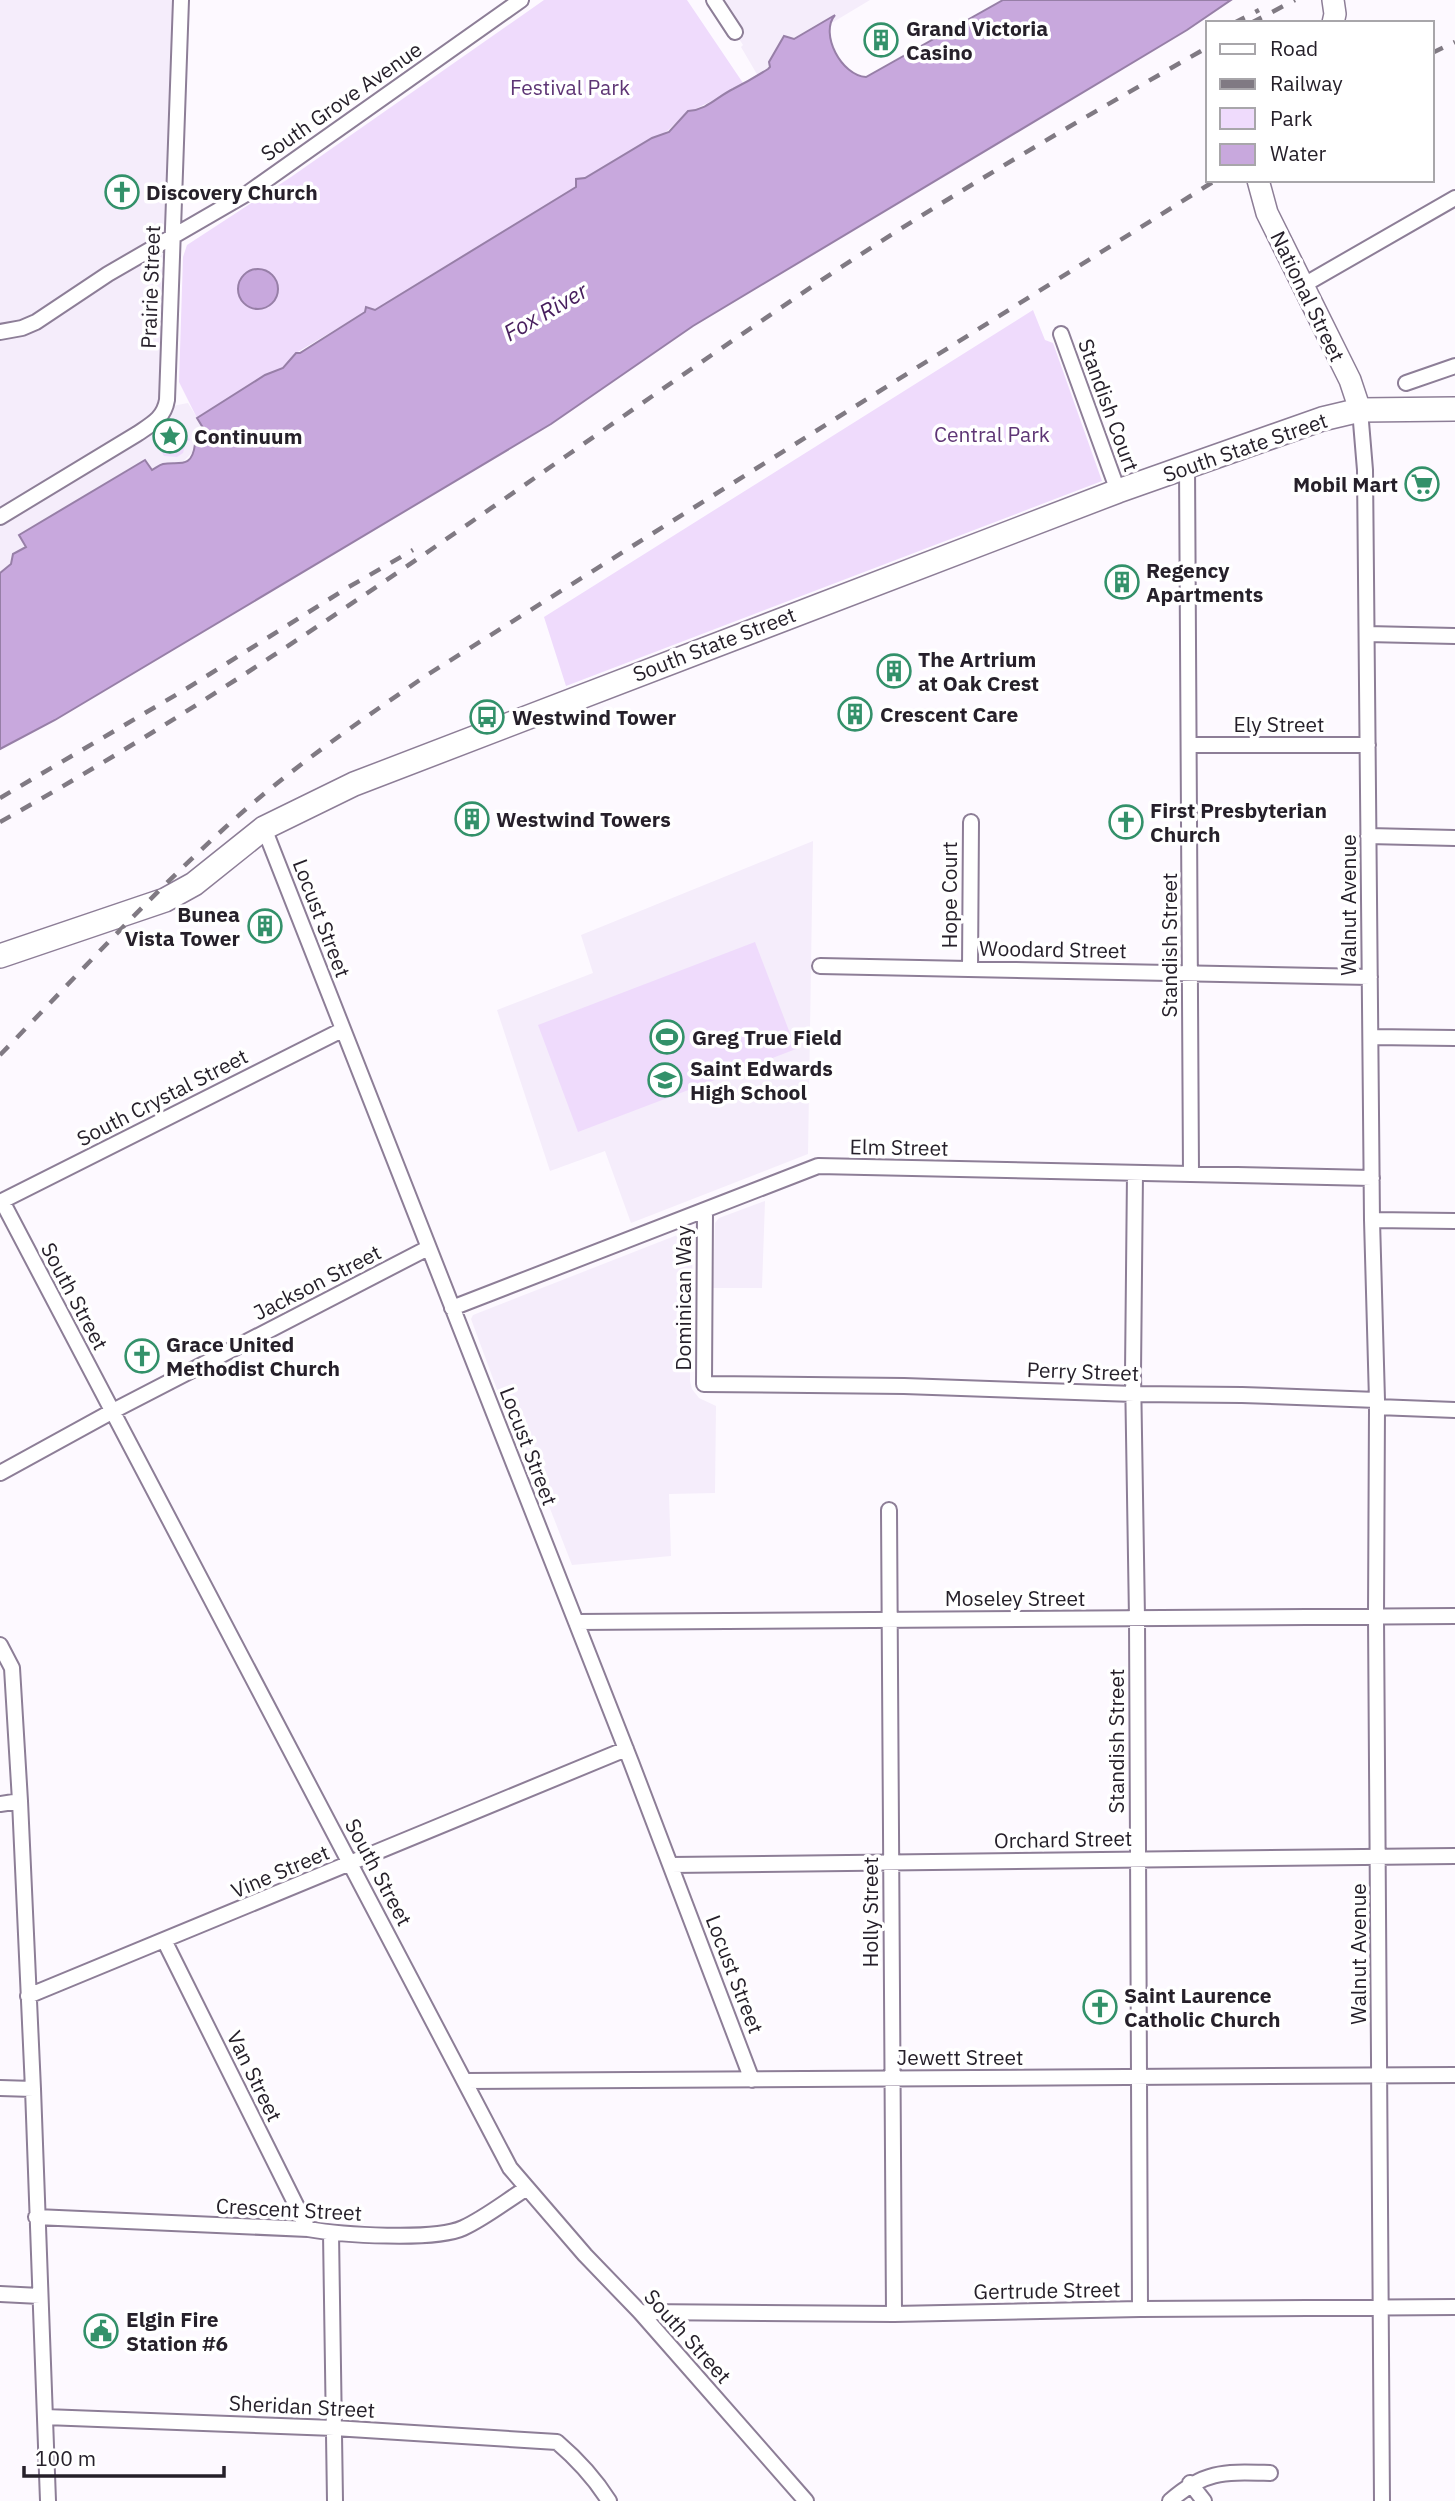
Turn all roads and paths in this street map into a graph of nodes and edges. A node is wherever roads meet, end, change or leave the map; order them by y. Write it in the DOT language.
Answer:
graph roads {
  1 [pos="181,0"];
  2 [pos="521,0"];
  3 [pos="714,0"];
  4 [pos="1332,0"];
  5 [pos="1333,21"];
  6 [pos="735,32"];
  7 [pos="1259,182"];
  8 [pos="1455,198"];
  9 [pos="172,238"];
  10 [pos="1302,286"];
  11 [pos="0,332"];
  12 [pos="1061,334"];
  13 [pos="1455,366"];
  14 [pos="1406,383"];
  15 [pos="1455,409"];
  16 [pos="1360,410"];
  17 [pos="1187,465"];
  18 [pos="1118,491"];
  19 [pos="0,517"];
  20 [pos="1367,634"];
  21 [pos="1455,636"];
  22 [pos="1190,745"];
  23 [pos="1368,745"];
  24 [pos="971,822"];
  25 [pos="264,828"];
  26 [pos="1368,836"];
  27 [pos="1455,838"];
  28 [pos="0,956"];
  29 [pos="820,967"];
  30 [pos="970,969"];
  31 [pos="1190,973"];
  32 [pos="1370,977"];
  33 [pos="342,1030"];
  34 [pos="1371,1037"];
  35 [pos="1455,1038"];
  36 [pos="1135,1173"];
  37 [pos="1191,1174"];
  38 [pos="1372,1178"];
  39 [pos="1,1202"];
  40 [pos="705,1211"];
  41 [pos="1372,1220"];
  42 [pos="1455,1221"];
  43 [pos="428,1248"];
  44 [pos="452,1308"];
  45 [pos="704,1384"];
  46 [pos="1134,1394"];
  47 [pos="1377,1404"];
  48 [pos="1455,1410"];
  49 [pos="113,1411"];
  50 [pos="0,1473"];
  51 [pos="889,1510"];
  52 [pos="1376,1616"];
  53 [pos="1455,1616"];
  54 [pos="1137,1618"];
  55 [pos="889,1619"];
  56 [pos="576,1622"];
  57 [pos="0,1645"];
  58 [pos="626,1749"];
  59 [pos="20,1801"];
  60 [pos="0,1804"];
  61 [pos="1455,1856"];
  62 [pos="1378,1857"];
  63 [pos="1138,1860"];
  64 [pos="891,1862"];
  65 [pos="351,1864"];
  66 [pos="671,1865"];
  67 [pos="165,1942"];
  68 [pos="27,1996"];
  69 [pos="1455,2075"];
  70 [pos="1380,2076"];
  71 [pos="1139,2077"];
  72 [pos="892,2079"];
  73 [pos="752,2080"];
  74 [pos="465,2081"];
  75 [pos="0,2088"];
  76 [pos="33,2089"];
  77 [pos="527,2188"];
  78 [pos="36,2217"];
  79 [pos="308,2229"];
  80 [pos="331,2233"];
  81 [pos="0,2294"];
  82 [pos="40,2296"];
  83 [pos="1455,2307"];
  84 [pos="1382,2308"];
  85 [pos="1140,2309"];
  86 [pos="640,2312"];
  87 [pos="894,2314"];
  88 [pos="45,2417"];
  89 [pos="334,2428"];
  90 [pos="1270,2473"];
  91 [pos="1190,2483"];
  92 [pos="48,2501"];
  93 [pos="335,2501"];
  94 [pos="609,2501"];
  95 [pos="806,2501"];
  96 [pos="1170,2501"];
  97 [pos="1204,2501"];
  98 [pos="1382,2501"];
  1 -- 9 [label="street, Prairie Street"];
  2 -- 9 [label="street, South Grove Avenue"];
  3 -- 6 [label="street"];
  4 -- 5 [label="street"];
  7 -- 10 [label="street, National Street"];
  8 -- 10 [label="street"];
  9 -- 11 [label="street, South Grove Avenue"];
  9 -- 19 [label="street, Prairie Street"];
  10 -- 16 [label="street, National Street"];
  12 -- 18 [label="street, Standish Court"];
  13 -- 14 [label="street"];
  15 -- 16 [label="main road, South State Street"];
  16 -- 17 [label="main road, South State Street"];
  16 -- 20 [label="street, Walnut Avenue"];
  17 -- 18 [label="main road, South State Street"];
  17 -- 22 [label="street, Standish Street"];
  18 -- 25 [label="main road, South State Street"];
  20 -- 21 [label="street"];
  20 -- 23 [label="street, Walnut Avenue"];
  22 -- 23 [label="street, Ely Street"];
  22 -- 31 [label="street, Standish Street"];
  23 -- 26 [label="street, Walnut Avenue"];
  24 -- 30 [label="street, Hope Court"];
  25 -- 28 [label="main road, South State Street"];
  25 -- 33 [label="street, Locust Street"];
  26 -- 27 [label="street"];
  26 -- 32 [label="street, Walnut Avenue"];
  29 -- 30 [label="street, Woodard Street"];
  30 -- 31 [label="street, Woodard Street"];
  31 -- 32 [label="street, Woodard Street"];
  31 -- 37 [label="street, Standish Street"];
  32 -- 34 [label="street, Walnut Avenue"];
  33 -- 39 [label="street, South Crystal Street"];
  33 -- 43 [label="street, Locust Street"];
  34 -- 35 [label="street"];
  34 -- 38 [label="street, Walnut Avenue"];
  36 -- 37 [label="street, Elm Street"];
  36 -- 40 [label="street, Elm Street"];
  36 -- 46 [label="street, Standish Street"];
  37 -- 38 [label="street, Elm Street"];
  38 -- 41 [label="street, Walnut Avenue"];
  39 -- 49 [label="street, South Street"];
  40 -- 44 [label="street, Elm Street"];
  40 -- 45 [label="street, Dominican Way"];
  41 -- 42 [label="street"];
  41 -- 47 [label="street, Walnut Avenue"];
  43 -- 44 [label="street, Locust Street"];
  43 -- 49 [label="street, Jackson Street"];
  44 -- 56 [label="street, Locust Street"];
  45 -- 46 [label="street, Perry Street"];
  46 -- 47 [label="street, Perry Street"];
  46 -- 54 [label="street, Standish Street"];
  47 -- 48 [label="street, Perry Street"];
  47 -- 52 [label="street, Walnut Avenue"];
  49 -- 50 [label="street, Jackson Street"];
  49 -- 65 [label="street, South Street"];
  51 -- 55 [label="street, Holly Street"];
  52 -- 53 [label="street, Moseley Street"];
  52 -- 54 [label="street, Moseley Street"];
  52 -- 62 [label="street, Walnut Avenue"];
  54 -- 55 [label="street, Moseley Street"];
  54 -- 63 [label="street, Standish Street"];
  55 -- 56 [label="street, Moseley Street"];
  55 -- 64 [label="street, Holly Street"];
  56 -- 58 [label="street, Locust Street"];
  57 -- 59 [label="street"];
  58 -- 65 [label="street, Vine Street"];
  58 -- 66 [label="street, Locust Street"];
  59 -- 60 [label="street"];
  59 -- 68 [label="street"];
  61 -- 62 [label="street, Orchard Street"];
  62 -- 63 [label="street, Orchard Street"];
  62 -- 70 [label="street, Walnut Avenue"];
  63 -- 64 [label="street, Orchard Street"];
  63 -- 71 [label="street, Standish Street"];
  64 -- 66 [label="street, Orchard Street"];
  64 -- 72 [label="street, Holly Street"];
  65 -- 67 [label="street, Vine Street"];
  65 -- 74 [label="street, South Street"];
  66 -- 73 [label="street, Locust Street"];
  67 -- 68 [label="street, Vine Street"];
  67 -- 79 [label="street, Van Street"];
  68 -- 76 [label="street"];
  69 -- 70 [label="street, Jewett Street"];
  70 -- 71 [label="street, Jewett Street"];
  70 -- 84 [label="street, Walnut Avenue"];
  71 -- 72 [label="street, Jewett Street"];
  71 -- 85 [label="street, Standish Street"];
  72 -- 73 [label="street, Jewett Street"];
  72 -- 87 [label="street, Holly Street"];
  73 -- 74 [label="street, Jewett Street"];
  74 -- 77 [label="street, South Street"];
  75 -- 76 [label="street"];
  76 -- 78 [label="street"];
  77 -- 80 [label="street, Crescent Street"];
  77 -- 86 [label="street, South Street"];
  78 -- 79 [label="street, Crescent Street"];
  78 -- 82 [label="street"];
  79 -- 80 [label="street, Crescent Street"];
  80 -- 89 [label="street"];
  81 -- 82 [label="street"];
  82 -- 88 [label="street"];
  83 -- 84 [label="street, Gertrude Street"];
  84 -- 85 [label="street, Gertrude Street"];
  84 -- 98 [label="street, Walnut Avenue"];
  85 -- 87 [label="street, Gertrude Street"];
  86 -- 87 [label="street, Gertrude Street"];
  86 -- 95 [label="street, South Street"];
  88 -- 89 [label="street, Sheridan Street"];
  88 -- 92 [label="street"];
  89 -- 93 [label="street"];
  89 -- 94 [label="street, Sheridan Street"];
  90 -- 91 [label="street"];
  91 -- 96 [label="street"];
  91 -- 97 [label="street"];
}
